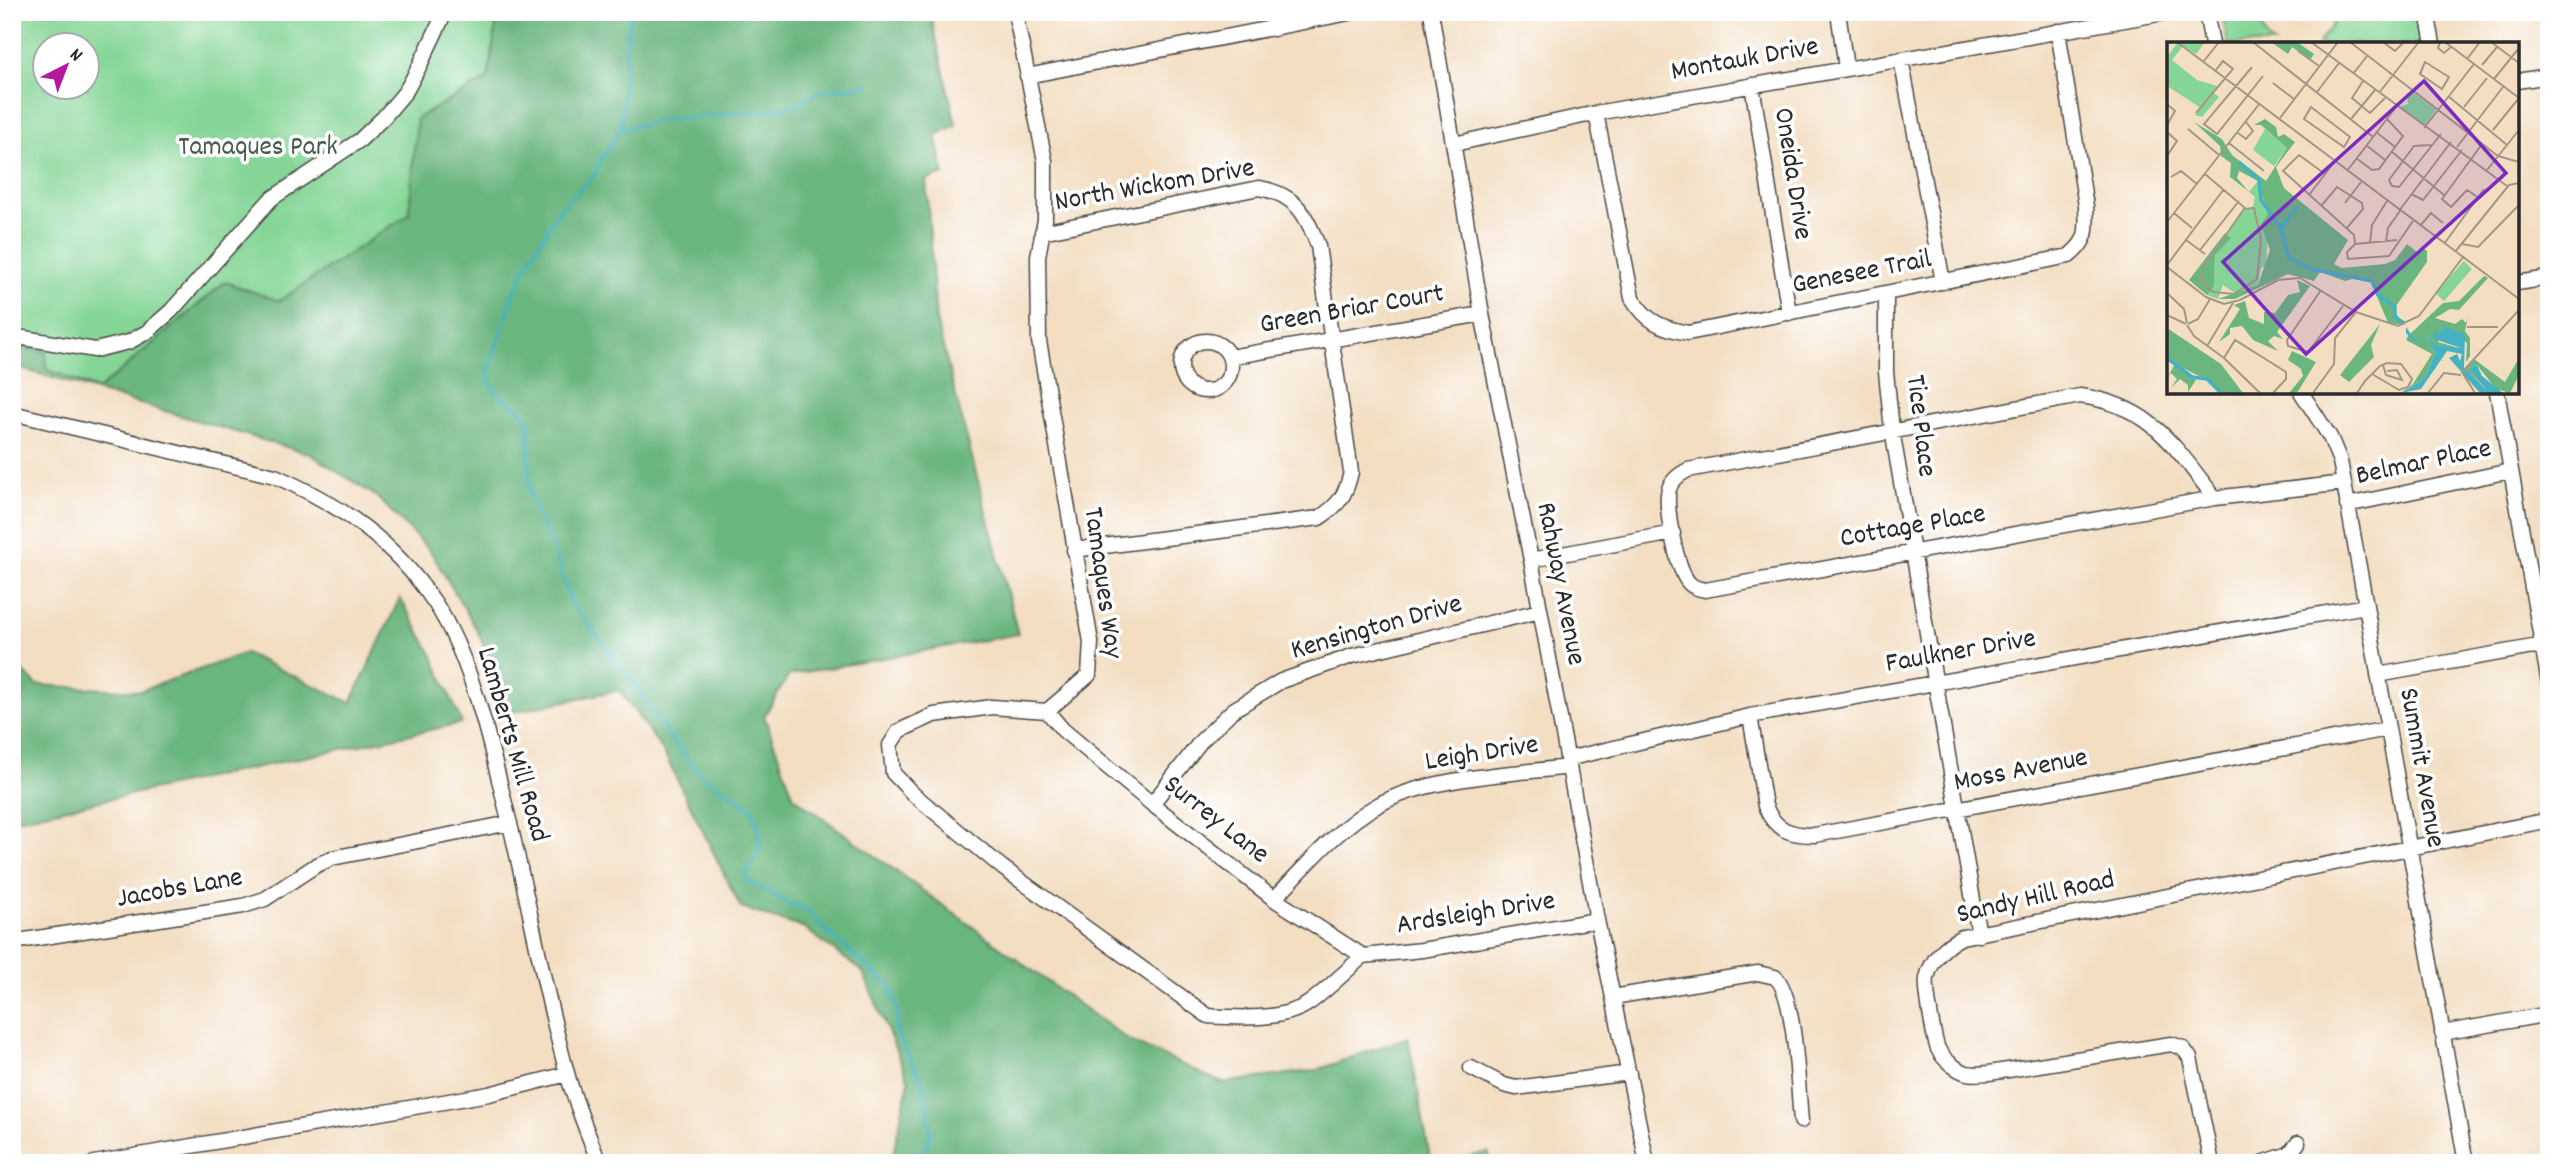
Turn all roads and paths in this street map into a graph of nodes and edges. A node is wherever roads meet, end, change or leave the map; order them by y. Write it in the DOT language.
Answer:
graph roads {
  1 [pos="445,12"];
  2 [pos="1016,12"];
  3 [pos="1271,12"];
  4 [pos="1354,12"];
  5 [pos="1431,12"];
  6 [pos="1838,12"];
  7 [pos="2170,12"];
  8 [pos="2206,12"];
  9 [pos="2427,12"];
  10 [pos="1274,29"];
  11 [pos="2058,31"];
  12 [pos="2212,42"];
  13 [pos="2433,42"];
  14 [pos="1901,59"];
  15 [pos="1846,68"];
  16 [pos="1027,76"];
  17 [pos="2549,76"];
  18 [pos="2519,81"];
  19 [pos="1752,85"];
  20 [pos="1596,113"];
  21 [pos="1454,144"];
  22 [pos="1042,232"];
  23 [pos="2549,278"];
  24 [pos="1943,282"];
  25 [pos="2519,283"];
  26 [pos="1886,294"];
  27 [pos="1789,313"];
  28 [pos="1482,314"];
  29 [pos="12,336"];
  30 [pos="1332,341"];
  31 [pos="1230,357"];
  32 [pos="2302,394"];
  33 [pos="2497,394"];
  34 [pos="12,413"];
  35 [pos="1892,430"];
  36 [pos="2510,471"];
  37 [pos="2344,484"];
  38 [pos="2215,498"];
  39 [pos="2347,505"];
  40 [pos="1673,533"];
  41 [pos="1074,550"];
  42 [pos="1913,553"];
  43 [pos="1531,560"];
  44 [pos="2366,606"];
  45 [pos="1539,611"];
  46 [pos="2545,644"];
  47 [pos="2378,676"];
  48 [pos="1935,682"];
  49 [pos="2549,683"];
  50 [pos="1046,711"];
  51 [pos="1750,716"];
  52 [pos="2388,729"];
  53 [pos="1568,763"];
  54 [pos="1152,804"];
  55 [pos="1957,809"];
  56 [pos="2549,820"];
  57 [pos="510,823"];
  58 [pos="2409,849"];
  59 [pos="1274,899"];
  60 [pos="1597,920"];
  61 [pos="1979,935"];
  62 [pos="12,942"];
  63 [pos="1363,956"];
  64 [pos="1613,997"];
  65 [pos="2549,1014"];
  66 [pos="2442,1033"];
  67 [pos="1471,1068"];
  68 [pos="1629,1073"];
  69 [pos="567,1074"];
  70 [pos="1801,1121"];
  71 [pos="2298,1143"];
  72 [pos="94,1163"];
  73 [pos="599,1163"];
  74 [pos="1647,1163"];
  75 [pos="2212,1163"];
  76 [pos="2262,1163"];
  77 [pos="2466,1163"];
  1 -- 29 [label="street"];
  2 -- 16 [label="street, Tamaques Way"];
  3 -- 10 [label="street"];
  4 -- 10 [label="street"];
  5 -- 21 [label="street, Rahway Avenue"];
  6 -- 15 [label="street"];
  7 -- 11 [label="street, Montauk Drive"];
  8 -- 12 [label="street"];
  9 -- 13 [label="street"];
  10 -- 16 [label="street"];
  11 -- 14 [label="street, Montauk Drive"];
  11 -- 24 [label="street, Genesee Trail"];
  14 -- 15 [label="street, Montauk Drive"];
  14 -- 24 [label="street"];
  15 -- 19 [label="street, Montauk Drive"];
  16 -- 22 [label="street, Tamaques Way"];
  17 -- 18 [label="street"];
  19 -- 20 [label="street, Montauk Drive"];
  19 -- 27 [label="street, Oneida Drive"];
  20 -- 21 [label="street, Montauk Drive"];
  20 -- 27 [label="street, Genesee Trail"];
  21 -- 28 [label="street, Rahway Avenue"];
  22 -- 30 [label="street, North Wickom Drive"];
  22 -- 41 [label="street, Tamaques Way"];
  23 -- 25 [label="street"];
  24 -- 26 [label="street, Genesee Trail"];
  26 -- 27 [label="street, Genesee Trail"];
  26 -- 35 [label="street, Tice Place"];
  28 -- 30 [label="street, Green Briar Court"];
  28 -- 43 [label="street, Rahway Avenue"];
  30 -- 31 [label="street, Green Briar Court"];
  30 -- 41 [label="street, North Wickom Drive"];
  32 -- 37 [label="street, Summit Avenue"];
  33 -- 36 [label="street"];
  34 -- 57 [label="street, Lamberts Mill Road"];
  35 -- 38 [label="street"];
  35 -- 40 [label="street, Cottage Place"];
  35 -- 42 [label="street, Tice Place"];
  36 -- 39 [label="street, Belmar Place"];
  36 -- 46 [label="street"];
  37 -- 38 [label="street, Cottage Place"];
  37 -- 39 [label="street, Summit Avenue"];
  38 -- 42 [label="street, Cottage Place"];
  39 -- 44 [label="street, Summit Avenue"];
  40 -- 42 [label="street, Cottage Place"];
  40 -- 43 [label="street"];
  41 -- 50 [label="street, Tamaques Way"];
  42 -- 48 [label="street, Tice Place"];
  43 -- 45 [label="street, Rahway Avenue"];
  44 -- 47 [label="street, Summit Avenue"];
  44 -- 48 [label="street, Faulkner Drive"];
  45 -- 53 [label="street, Rahway Avenue"];
  45 -- 54 [label="street, Kensington Drive"];
  46 -- 47 [label="street"];
  46 -- 49 [label="street"];
  47 -- 52 [label="street, Summit Avenue"];
  48 -- 51 [label="street, Faulkner Drive"];
  48 -- 55 [label="street, Tice Place"];
  50 -- 54 [label="street, Surrey Lane"];
  50 -- 63 [label="street"];
  51 -- 53 [label="street, Faulkner Drive"];
  51 -- 55 [label="street, Moss Avenue"];
  52 -- 55 [label="street, Moss Avenue"];
  52 -- 58 [label="street, Summit Avenue"];
  53 -- 59 [label="street, Leigh Drive"];
  53 -- 60 [label="street, Rahway Avenue"];
  54 -- 59 [label="street, Surrey Lane"];
  55 -- 61 [label="street, Tice Place"];
  56 -- 58 [label="street, Sandy Hill Road"];
  57 -- 62 [label="street, Jacobs Lane"];
  57 -- 69 [label="street, Lamberts Mill Road"];
  58 -- 61 [label="street, Sandy Hill Road"];
  58 -- 66 [label="street, Summit Avenue"];
  59 -- 63 [label="street, Surrey Lane"];
  60 -- 63 [label="street, Ardsleigh Drive"];
  60 -- 64 [label="street, Rahway Avenue"];
  61 -- 75 [label="street, Sandy Hill Road"];
  64 -- 68 [label="street, Rahway Avenue"];
  64 -- 70 [label="street"];
  65 -- 66 [label="street"];
  66 -- 77 [label="street, Summit Avenue"];
  67 -- 68 [label="street"];
  68 -- 74 [label="street, Rahway Avenue"];
  69 -- 72 [label="street"];
  69 -- 73 [label="street, Lamberts Mill Road"];
  71 -- 76 [label="street"];
}
